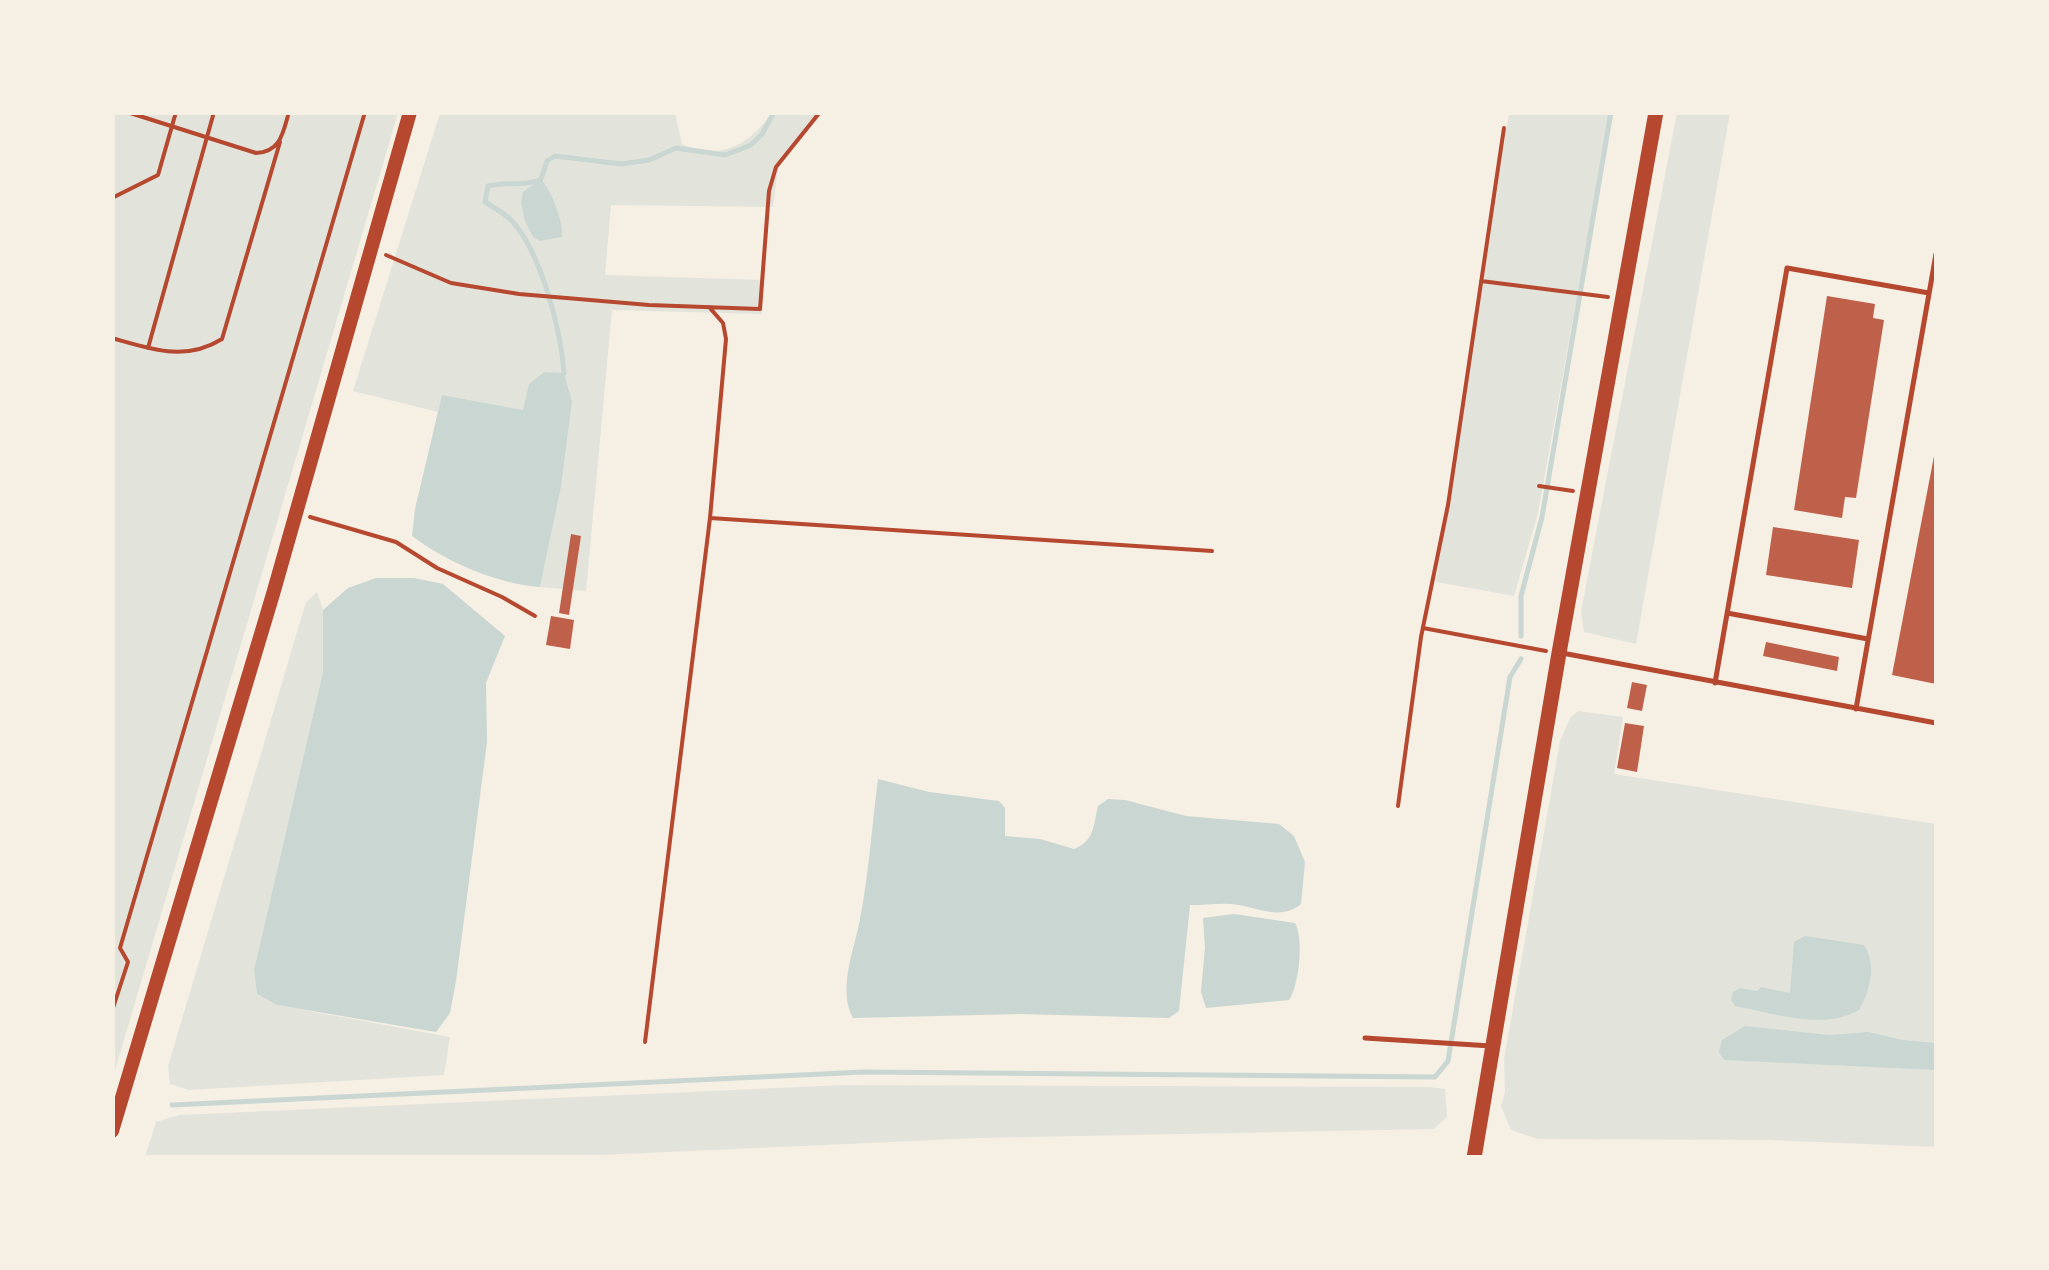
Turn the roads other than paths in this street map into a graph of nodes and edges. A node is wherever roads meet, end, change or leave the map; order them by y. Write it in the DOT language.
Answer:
graph roads {
  1 [pos="410,112"];
  2 [pos="1656,112"];
  3 [pos="1936,254"];
  4 [pos="1930,293"];
  5 [pos="1727,613"];
  6 [pos="1868,639"];
  7 [pos="1559,653"];
  8 [pos="1715,683"];
  9 [pos="1856,708"];
  10 [pos="1936,723"];
  11 [pos="1365,1038"];
  12 [pos="1493,1046"];
  13 [pos="112,1131"];
  14 [pos="1474,1158"];
  1 -- 13 [label="street"];
  2 -- 7 [label="main road"];
  3 -- 4 [label="lane"];
  4 -- 5 [label="lane"];
  4 -- 6 [label="lane"];
  5 -- 6 [label="lane"];
  5 -- 8 [label="lane"];
  6 -- 9 [label="lane"];
  7 -- 8 [label="lane"];
  7 -- 12 [label="main road"];
  8 -- 9 [label="lane"];
  9 -- 10 [label="lane"];
  11 -- 12 [label="lane"];
  12 -- 14 [label="main road"];
}
